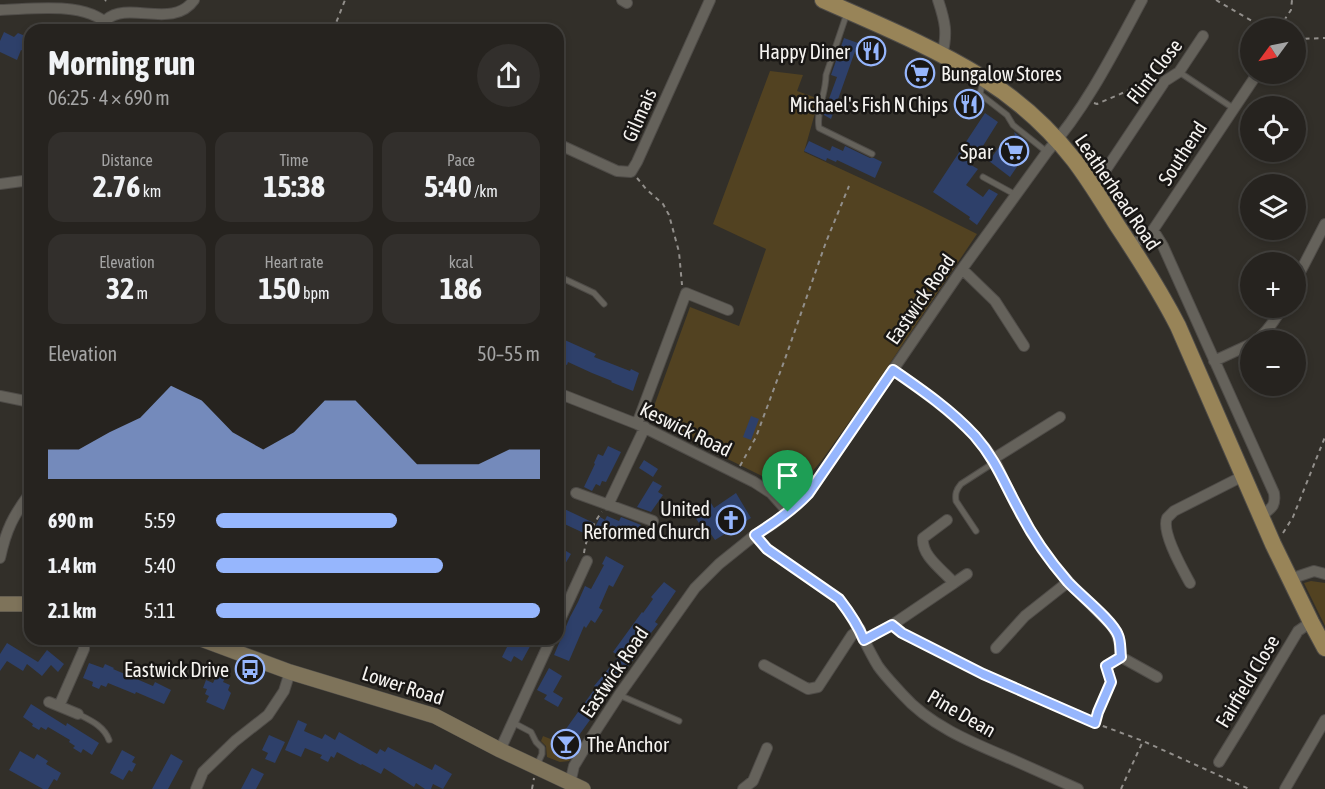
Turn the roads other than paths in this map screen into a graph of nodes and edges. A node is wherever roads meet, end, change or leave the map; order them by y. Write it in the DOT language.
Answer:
graph roads {
  1 [pos="194,0"];
  2 [pos="710,0"];
  3 [pos="823,0"];
  4 [pos="938,0"];
  5 [pos="1142,0"];
  6 [pos="0,10"];
  7 [pos="848,11"];
  8 [pos="105,20"];
  9 [pos="108,24"];
  10 [pos="1203,36"];
  11 [pos="942,55"];
  12 [pos="1179,72"];
  13 [pos="1250,84"];
  14 [pos="1233,108"];
  15 [pos="1052,146"];
  16 [pos="564,147"];
  17 [pos="872,154"];
  18 [pos="983,177"];
  19 [pos="24,181"];
  20 [pos="0,184"];
  21 [pos="1093,188"];
  22 [pos="1016,195"];
  23 [pos="1325,224"];
  24 [pos="1153,230"];
  25 [pos="1131,246"];
  26 [pos="1306,261"];
  27 [pos="962,269"];
  28 [pos="564,279"];
  29 [pos="604,304"];
  30 [pos="728,309"];
  31 [pos="1024,346"];
  32 [pos="1240,349"];
  33 [pos="1214,361"];
  34 [pos="893,370"];
  35 [pos="564,395"];
  36 [pos="0,396"];
  37 [pos="24,401"];
  38 [pos="1060,417"];
  39 [pos="641,425"];
  40 [pos="994,460"];
  41 [pos="1243,476"];
  42 [pos="576,493"];
  43 [pos="24,501"];
  44 [pos="608,505"];
  45 [pos="788,512"];
  46 [pos="1261,516"];
  47 [pos="947,520"];
  48 [pos="653,521"];
  49 [pos="976,531"];
  50 [pos="755,535"];
  51 [pos="0,558"];
  52 [pos="587,561"];
  53 [pos="967,574"];
  54 [pos="1325,574"];
  55 [pos="1290,579"];
  56 [pos="1068,582"];
  57 [pos="954,583"];
  58 [pos="1190,583"];
  59 [pos="0,604"];
  60 [pos="24,604"];
  61 [pos="564,611"];
  62 [pos="1311,622"];
  63 [pos="860,629"];
  64 [pos="864,640"];
  65 [pos="84,645"];
  66 [pos="217,645"];
  67 [pos="548,645"];
  68 [pos="996,648"];
  69 [pos="1325,648"];
  70 [pos="1121,657"];
  71 [pos="764,665"];
  72 [pos="1106,666"];
  73 [pos="290,672"];
  74 [pos="1157,677"];
  75 [pos="619,695"];
  76 [pos="78,714"];
  77 [pos="1325,720"];
  78 [pos="679,721"];
  79 [pos="512,722"];
  80 [pos="109,740"];
  81 [pos="767,748"];
  82 [pos="500,750"];
  83 [pos="1219,762"];
  84 [pos="536,767"];
  85 [pos="577,786"];
  86 [pos="196,789"];
  87 [pos="743,789"];
  88 [pos="1078,789"];
  89 [pos="1285,789"];
  1 -- 8 [label="street"];
  2 -- 16 [label="street, Gilmais"];
  3 -- 7 [label="main road, Leatherhead Road"];
  4 -- 11 [label="street"];
  5 -- 15 [label="street, Eastwick Road"];
  6 -- 8 [label="street"];
  7 -- 11 [label="main road, Leatherhead Road"];
  7 -- 17 [label="lane"];
  8 -- 9 [label="street"];
  10 -- 12 [label="street, Flint Close"];
  11 -- 15 [label="main road, Leatherhead Road"];
  12 -- 14 [label="lane"];
  12 -- 21 [label="street, Flint Close"];
  13 -- 14 [label="street, Southend"];
  14 -- 24 [label="street, Southend"];
  15 -- 21 [label="main road, Leatherhead Road"];
  15 -- 22 [label="street, Eastwick Road"];
  18 -- 22 [label="lane"];
  19 -- 20 [label="street"];
  21 -- 25 [label="main road, Leatherhead Road"];
  22 -- 27 [label="street, Eastwick Road"];
  23 -- 26 [label="street"];
  24 -- 25 [label="street, Southend"];
  24 -- 33 [label="street, Leatherhead Road"];
  25 -- 41 [label="main road, Leatherhead Road"];
  27 -- 31 [label="street"];
  27 -- 34 [label="street, Eastwick Road"];
  28 -- 29 [label="lane"];
  30 -- 39 [label="street"];
  32 -- 33 [label="street"];
  33 -- 46 [label="street, Leatherhead Road"];
  34 -- 40 [label="street"];
  34 -- 45 [label="street, Eastwick Road"];
  35 -- 39 [label="street, Keswick Road"];
  36 -- 37 [label="street"];
  38 -- 40 [label="street"];
  39 -- 44 [label="street"];
  39 -- 45 [label="street, Keswick Road"];
  40 -- 49 [label="lane"];
  40 -- 56 [label="street"];
  41 -- 46 [label="main road, Leatherhead Road"];
  41 -- 58 [label="street"];
  42 -- 44 [label="street"];
  43 -- 51 [label="street"];
  44 -- 48 [label="street"];
  45 -- 50 [label="street, Eastwick Road"];
  46 -- 55 [label="main road, Leatherhead Road"];
  47 -- 57 [label="street"];
  50 -- 63 [label="street, Pine Dean"];
  50 -- 75 [label="street, Eastwick Road"];
  52 -- 61 [label="street"];
  53 -- 57 [label="street"];
  54 -- 55 [label="street"];
  55 -- 62 [label="main road, Leatherhead Road"];
  56 -- 68 [label="street"];
  56 -- 70 [label="street"];
  57 -- 64 [label="street"];
  59 -- 60 [label="street"];
  62 -- 69 [label="main road, Leatherhead Road"];
  62 -- 83 [label="street, Fairfield Close"];
  63 -- 64 [label="street, Pine Dean"];
  63 -- 71 [label="street"];
  64 -- 88 [label="street, Pine Dean"];
  65 -- 76 [label="street"];
  66 -- 73 [label="street, Lower Road"];
  67 -- 79 [label="street"];
  70 -- 72 [label="street"];
  70 -- 74 [label="street"];
  73 -- 82 [label="street, Lower Road"];
  73 -- 86 [label="street"];
  75 -- 78 [label="lane"];
  75 -- 85 [label="street, Eastwick Road"];
  76 -- 80 [label="lane"];
  77 -- 89 [label="street"];
  79 -- 82 [label="street"];
  79 -- 84 [label="lane"];
  81 -- 87 [label="street"];
  82 -- 84 [label="street, Lower Road"];
  84 -- 85 [label="street, Lower Road"];
}
